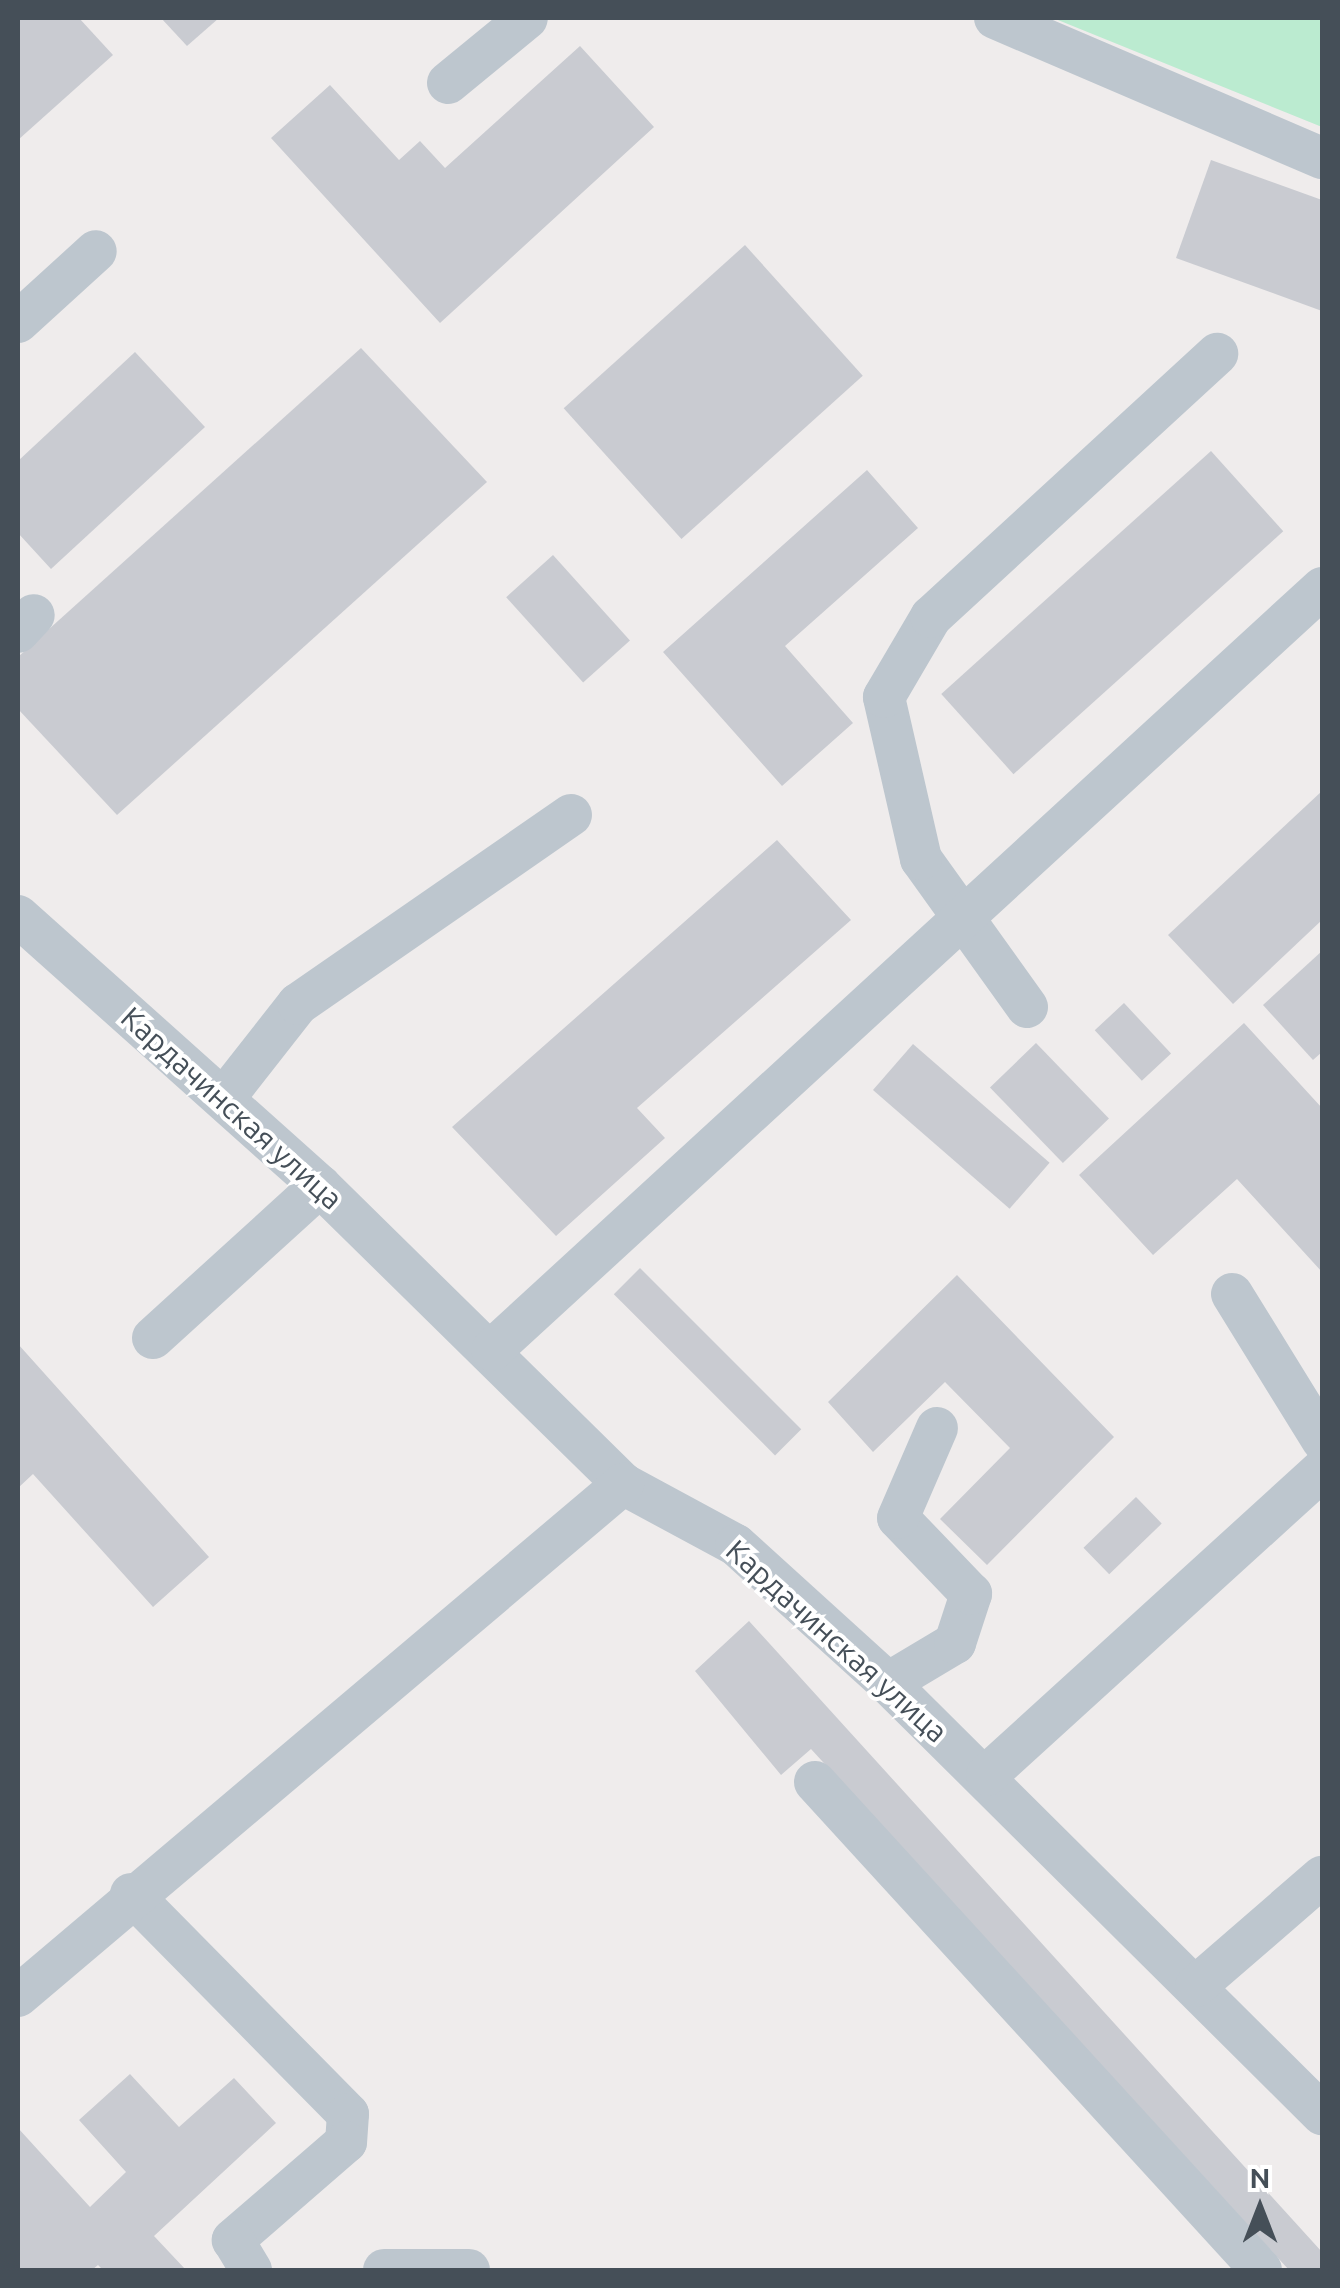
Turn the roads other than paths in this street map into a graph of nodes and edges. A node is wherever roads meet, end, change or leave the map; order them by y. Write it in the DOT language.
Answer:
graph roads {
  1 [pos="527,18"];
  2 [pos="995,18"];
  3 [pos="448,84"];
  4 [pos="1322,158"];
  5 [pos="96,251"];
  6 [pos="18,322"];
  7 [pos="1216,354"];
  8 [pos="1320,597"];
  9 [pos="570,815"];
  10 [pos="18,916"];
  11 [pos="961,916"];
  12 [pos="1028,1007"];
  13 [pos="224,1097"];
  14 [pos="320,1186"];
  15 [pos="1232,1294"];
  16 [pos="153,1338"];
  17 [pos="492,1350"];
  18 [pos="936,1428"];
  19 [pos="1322,1440"];
  20 [pos="1322,1470"];
  21 [pos="623,1484"];
  22 [pos="888,1683"];
  23 [pos="986,1775"];
  24 [pos="816,1782"];
  25 [pos="1322,1877"];
  26 [pos="131,1894"];
  27 [pos="1196,1986"];
  28 [pos="18,1996"];
  29 [pos="1322,2114"];
  30 [pos="251,2270"];
  31 [pos="384,2270"];
  32 [pos="469,2270"];
  33 [pos="1261,2270"];
  1 -- 3 [label="street"];
  2 -- 4 [label="street"];
  5 -- 6 [label="street"];
  7 -- 11 [label="street"];
  8 -- 11 [label="street"];
  9 -- 13 [label="street"];
  10 -- 13 [label="street, Кардачинская улица"];
  11 -- 12 [label="street"];
  11 -- 17 [label="street"];
  13 -- 14 [label="street, Кардачинская улица"];
  14 -- 16 [label="street"];
  14 -- 17 [label="street, Кардачинская улица"];
  15 -- 19 [label="street"];
  17 -- 21 [label="street, Кардачинская улица"];
  18 -- 22 [label="street"];
  20 -- 23 [label="street"];
  21 -- 22 [label="street, Кардачинская улица"];
  21 -- 26 [label="street"];
  22 -- 23 [label="street, Кардачинская улица"];
  23 -- 27 [label="street, Кардачинская улица"];
  24 -- 33 [label="street"];
  25 -- 27 [label="street"];
  26 -- 28 [label="street"];
  26 -- 30 [label="street"];
  27 -- 29 [label="street, Кардачинская улица"];
  31 -- 32 [label="street"];
}
